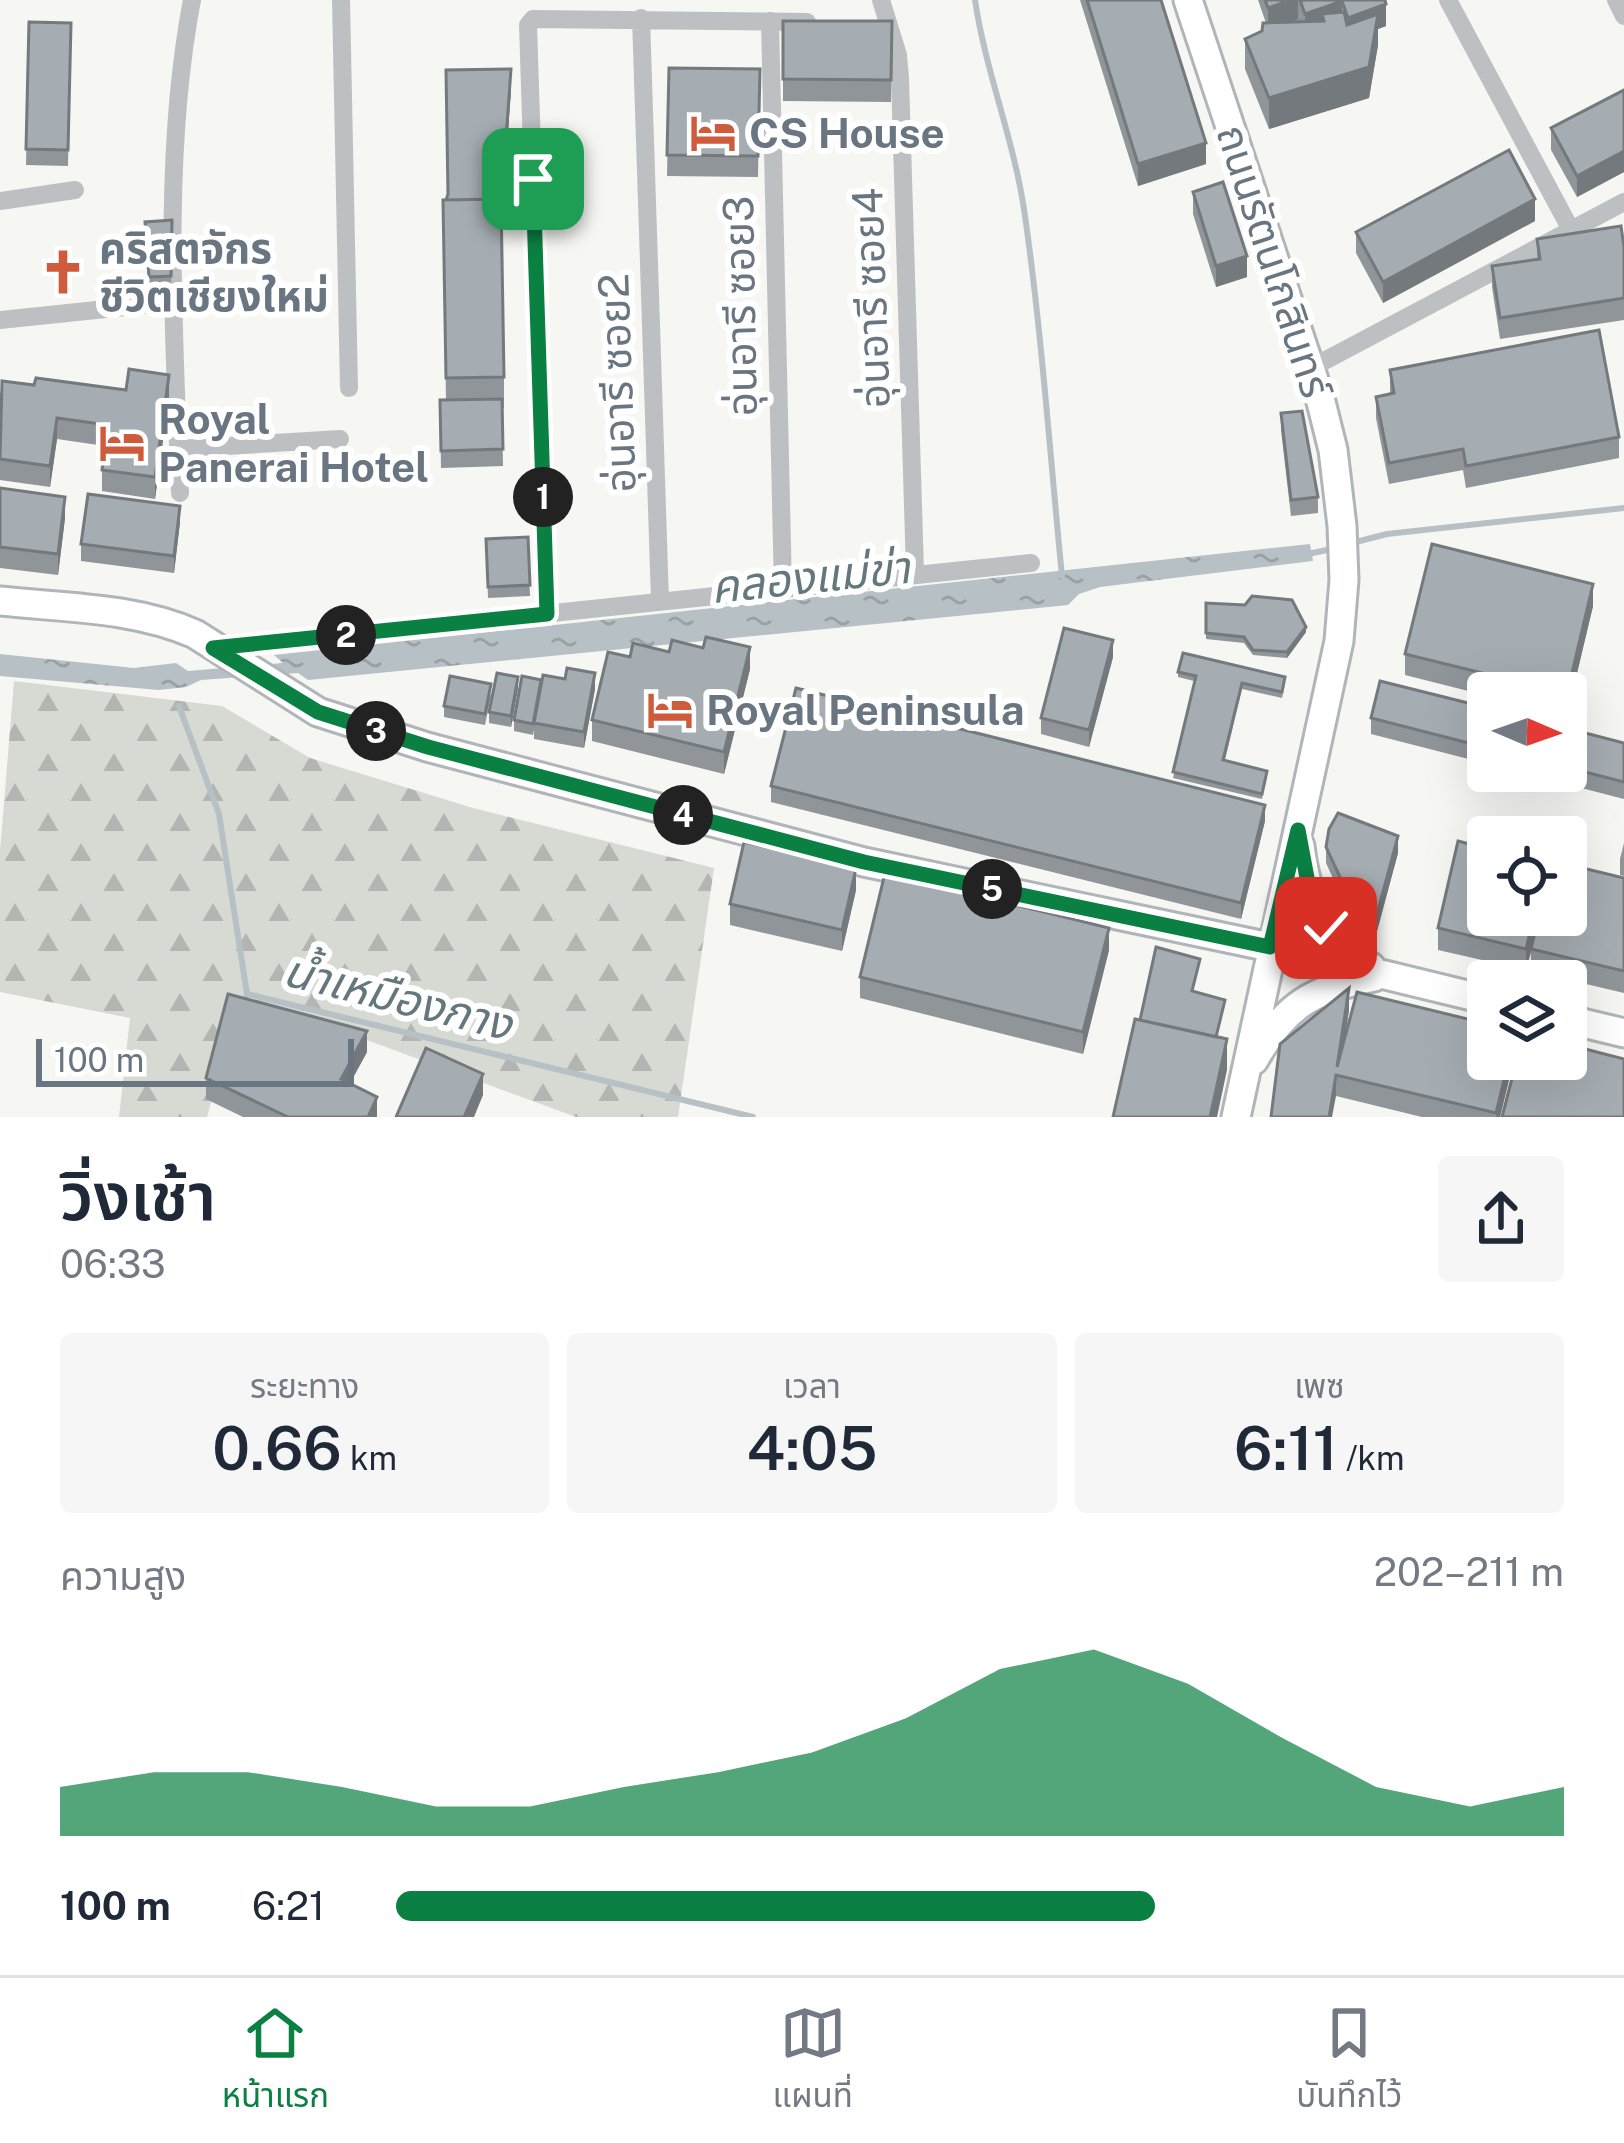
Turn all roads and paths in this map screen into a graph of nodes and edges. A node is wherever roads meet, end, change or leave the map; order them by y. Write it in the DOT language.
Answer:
graph roads {
  1 [pos="193,0"];
  2 [pos="340,0"];
  3 [pos="881,0"];
  4 [pos="1188,0"];
  5 [pos="1448,0"];
  6 [pos="1616,0"];
  7 [pos="577,9"];
  8 [pos="1624,16"];
  9 [pos="641,18"];
  10 [pos="770,21"];
  11 [pos="818,22"];
  12 [pos="865,23"];
  13 [pos="889,24"];
  14 [pos="75,190"];
  15 [pos="0,201"];
  16 [pos="1624,202"];
  17 [pos="1571,230"];
  18 [pos="173,302"];
  19 [pos="0,320"];
  20 [pos="1311,368"];
  21 [pos="350,388"];
  22 [pos="340,439"];
  23 [pos="178,449"];
  24 [pos="180,494"];
  25 [pos="1030,563"];
  26 [pos="915,572"];
  27 [pos="783,589"];
  28 [pos="0,601"];
  29 [pos="659,602"];
  30 [pos="547,614"];
  31 [pos="224,655"];
  32 [pos="1298,830"];
  33 [pos="1270,947"];
  34 [pos="1384,975"];
  35 [pos="1467,995"];
  36 [pos="1587,1024"];
  37 [pos="1624,1034"];
  38 [pos="1238,1104"];
  1 -- 18 [label="street"];
  2 -- 21 [label="street"];
  3 -- 13 [label="street, อุ่นอารี ซอย4"];
  4 -- 20 [label="street, ถนนรัตนโกสินทร์"];
  5 -- 17 [label="street"];
  6 -- 8 [label="street"];
  7 -- 9 [label="street"];
  7 -- 30 [label="street"];
  9 -- 10 [label="street"];
  9 -- 29 [label="street, อุ่นอารี ซอย2"];
  10 -- 11 [label="street"];
  10 -- 27 [label="street, อุ่นอารี ซอย3"];
  12 -- 13 [label="street"];
  13 -- 26 [label="street, อุ่นอารี ซอย4"];
  14 -- 15 [label="street"];
  16 -- 17 [label="street"];
  17 -- 20 [label="street"];
  18 -- 19 [label="street"];
  18 -- 23 [label="street"];
  20 -- 32 [label="street, ถนนรัตนโกสินทร์"];
  22 -- 23 [label="street"];
  23 -- 24 [label="street"];
  25 -- 26 [label="street"];
  26 -- 27 [label="street"];
  27 -- 29 [label="street"];
  28 -- 31 [label="street"];
  29 -- 30 [label="street"];
  30 -- 31 [label="street"];
  31 -- 33 [label="street"];
  32 -- 33 [label="street"];
  32 -- 34 [label="street"];
  33 -- 34 [label="street"];
  33 -- 38 [label="street"];
  34 -- 35 [label="street"];
  34 -- 38 [label="street"];
  36 -- 37 [label="street"];
}
